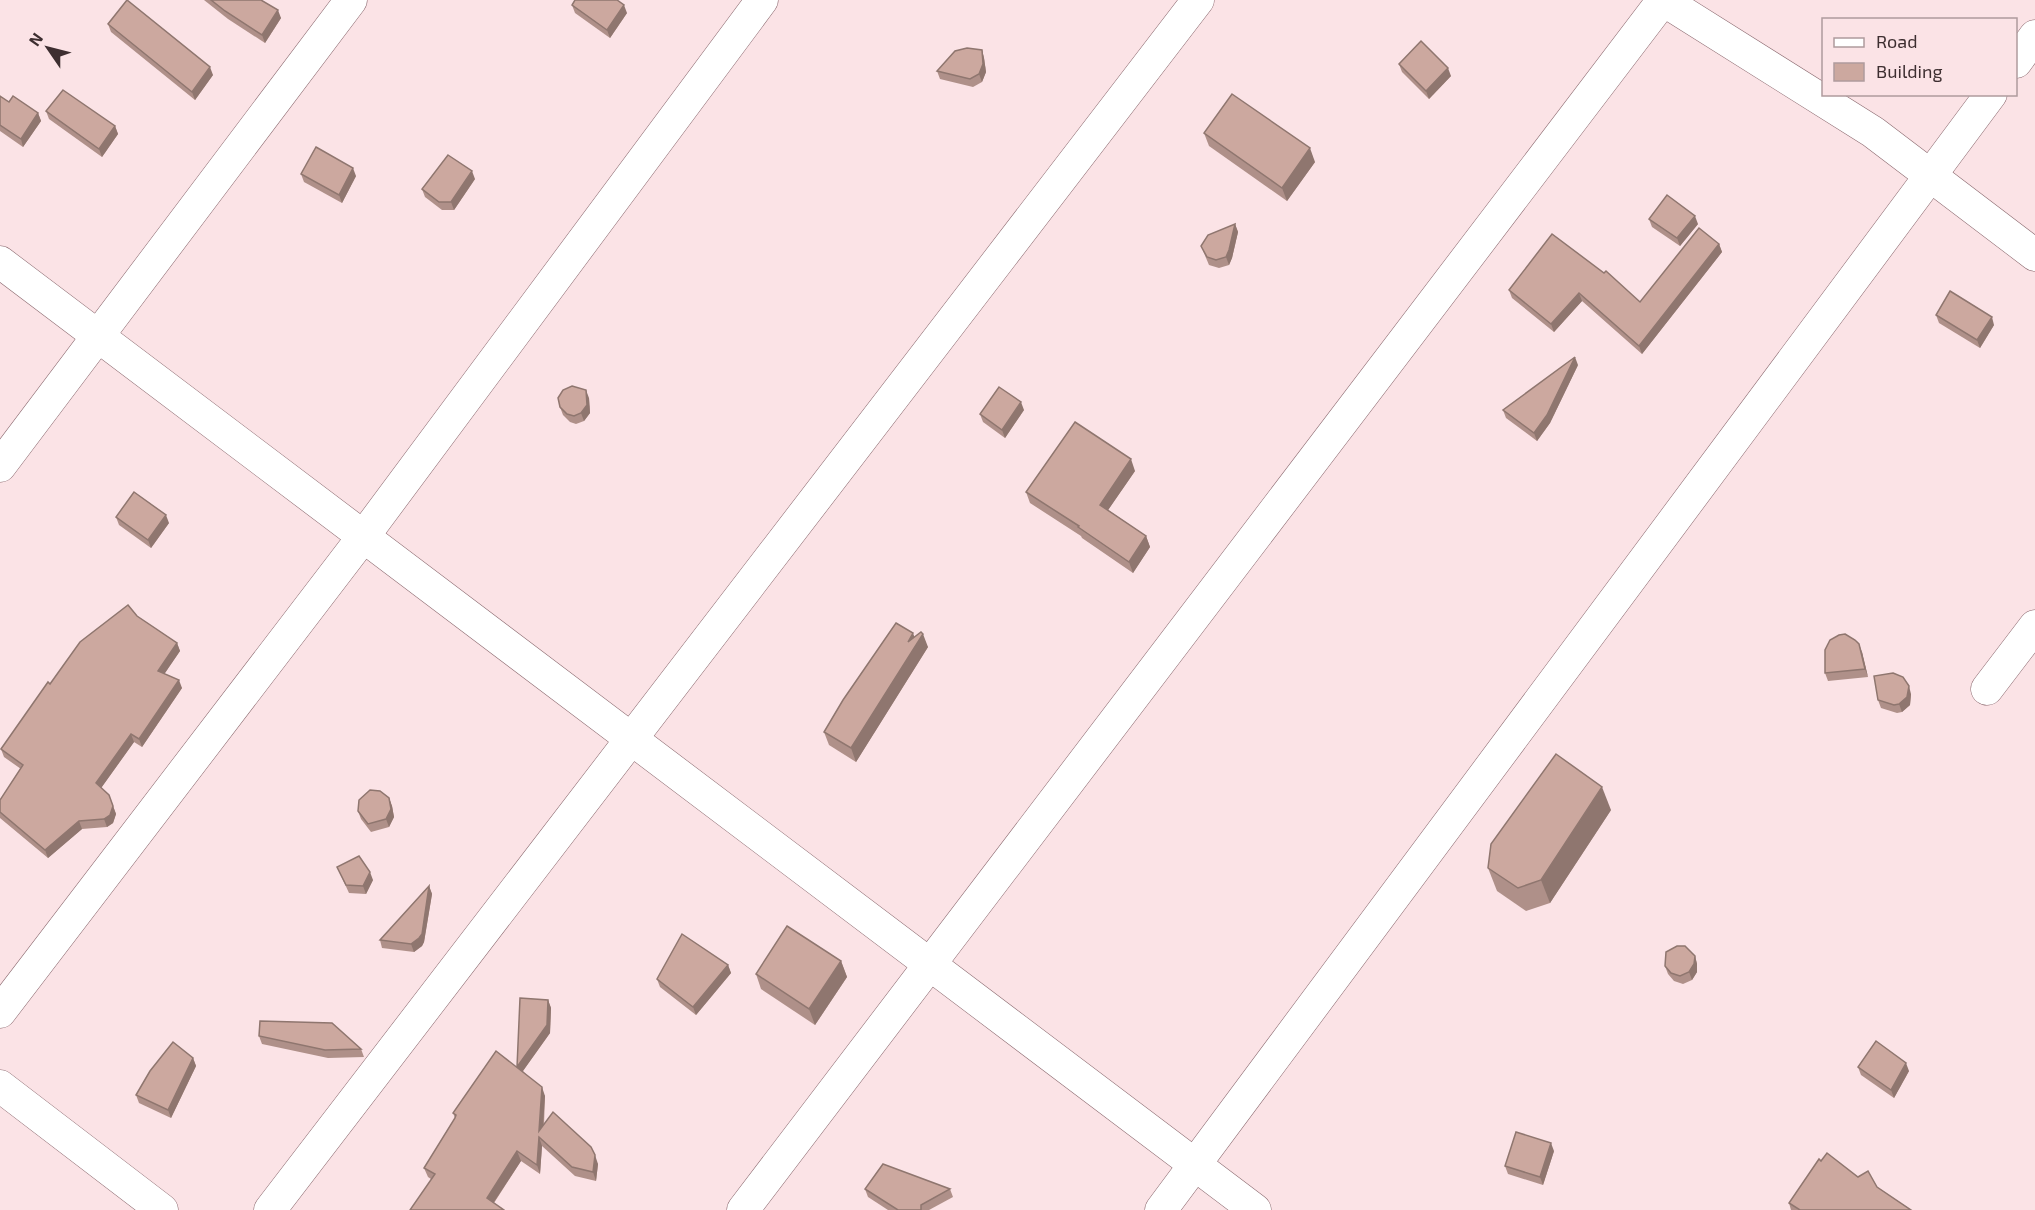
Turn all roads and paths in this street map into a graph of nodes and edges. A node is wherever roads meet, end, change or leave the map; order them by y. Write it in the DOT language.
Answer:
graph roads {
  1 [pos="351,0"];
  2 [pos="762,0"];
  3 [pos="1198,0"];
  4 [pos="1663,0"];
  5 [pos="2035,36"];
  6 [pos="2017,61"];
  7 [pos="1989,96"];
  8 [pos="1930,175"];
  9 [pos="2035,255"];
  10 [pos="0,262"];
  11 [pos="97,335"];
  12 [pos="0,466"];
  13 [pos="363,537"];
  14 [pos="2035,626"];
  15 [pos="1987,689"];
  16 [pos="630,738"];
  17 [pos="929,964"];
  18 [pos="0,1012"];
  19 [pos="0,1086"];
  20 [pos="1194,1164"];
  21 [pos="162,1210"];
  22 [pos="270,1210"];
  23 [pos="743,1210"];
  24 [pos="1161,1210"];
  25 [pos="1255,1210"];
  1 -- 11 [label="street"];
  2 -- 13 [label="street"];
  3 -- 16 [label="street"];
  4 -- 8 [label="street"];
  4 -- 17 [label="street"];
  5 -- 6 [label="street"];
  7 -- 8 [label="street"];
  8 -- 9 [label="street"];
  8 -- 20 [label="street"];
  10 -- 11 [label="street"];
  11 -- 12 [label="street"];
  11 -- 13 [label="street"];
  13 -- 16 [label="street"];
  13 -- 18 [label="street"];
  14 -- 15 [label="street"];
  16 -- 17 [label="street"];
  16 -- 22 [label="street"];
  17 -- 20 [label="street"];
  17 -- 23 [label="street"];
  19 -- 21 [label="street"];
  20 -- 24 [label="street"];
  20 -- 25 [label="street"];
}
